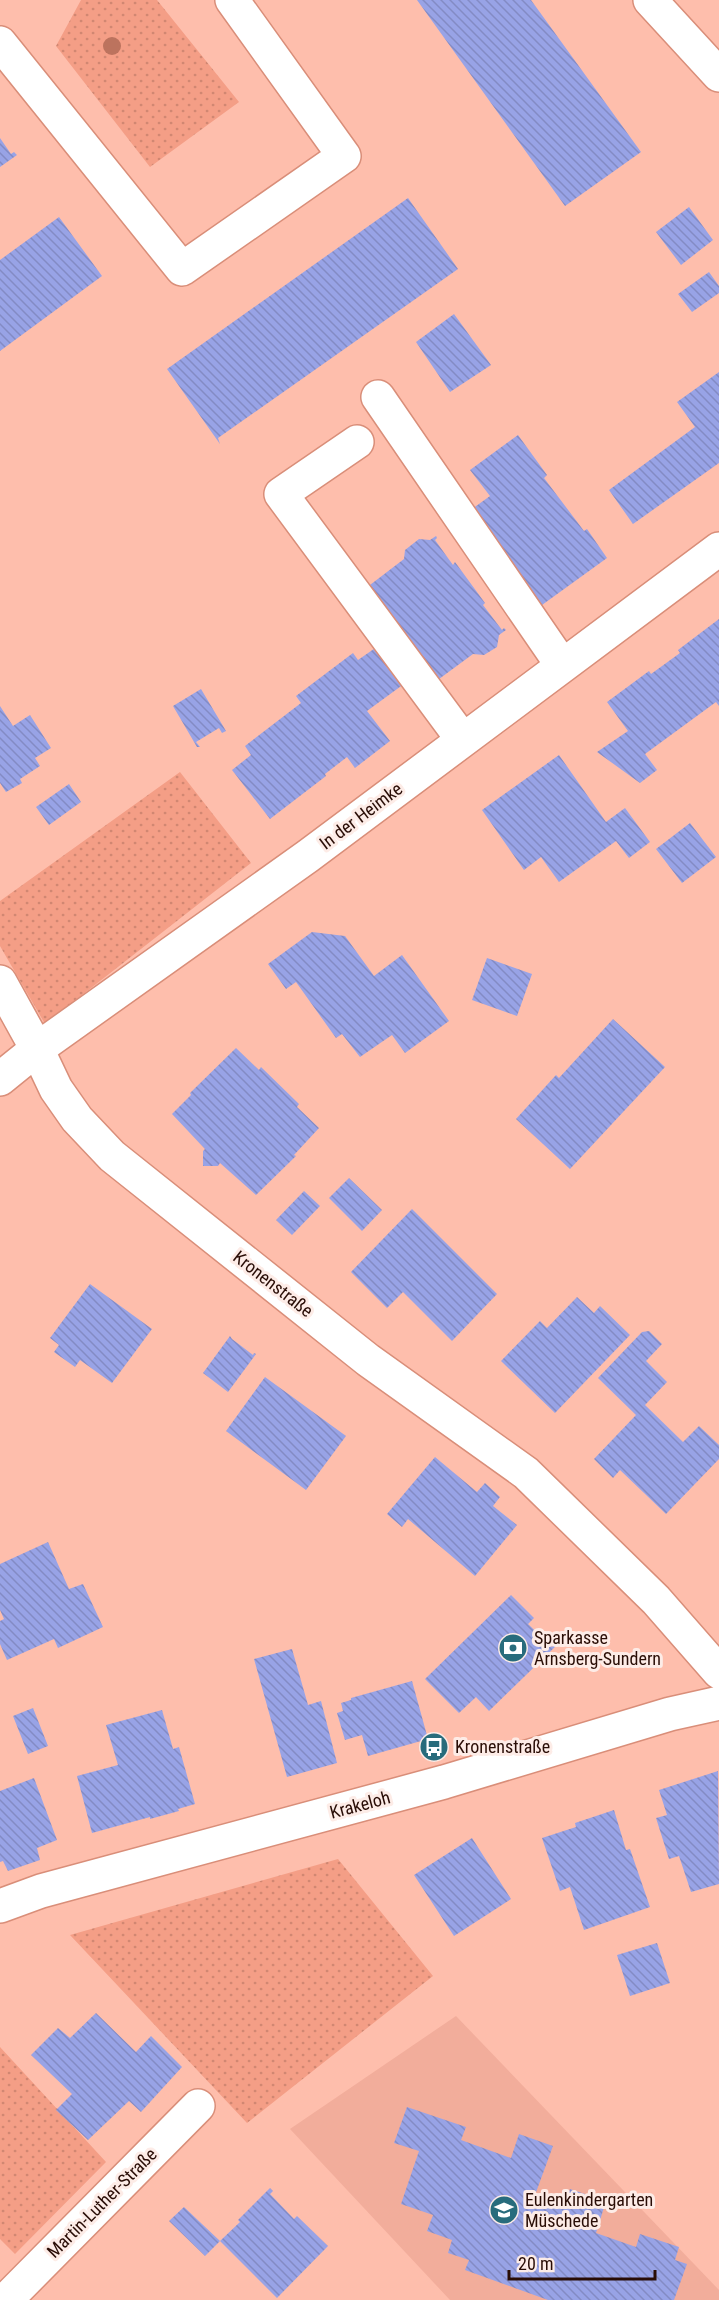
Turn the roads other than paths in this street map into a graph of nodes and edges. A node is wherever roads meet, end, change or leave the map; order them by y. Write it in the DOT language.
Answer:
graph roads {
  1 [pos="232,0"];
  2 [pos="650,0"];
  3 [pos="0,43"];
  4 [pos="719,75"];
  5 [pos="378,397"];
  6 [pos="357,442"];
  7 [pos="719,549"];
  8 [pos="562,665"];
  9 [pos="463,740"];
  10 [pos="0,982"];
  11 [pos="37,1049"];
  12 [pos="0,1079"];
  13 [pos="719,1672"];
  14 [pos="719,1703"];
  15 [pos="0,1906"];
  16 [pos="198,2106"];
  17 [pos="6,2300"];
  1 -- 3 [label="street"];
  2 -- 4 [label="street"];
  5 -- 8 [label="street"];
  6 -- 9 [label="street"];
  7 -- 8 [label="street, In der Heimke"];
  8 -- 9 [label="street, In der Heimke"];
  9 -- 11 [label="street, In der Heimke"];
  10 -- 11 [label="street, Kronenstraße"];
  11 -- 12 [label="street, In der Heimke"];
  11 -- 13 [label="street, Kronenstraße"];
  14 -- 15 [label="street, Krakeloh"];
  16 -- 17 [label="street, Martin-Luther-Straße"];
}
